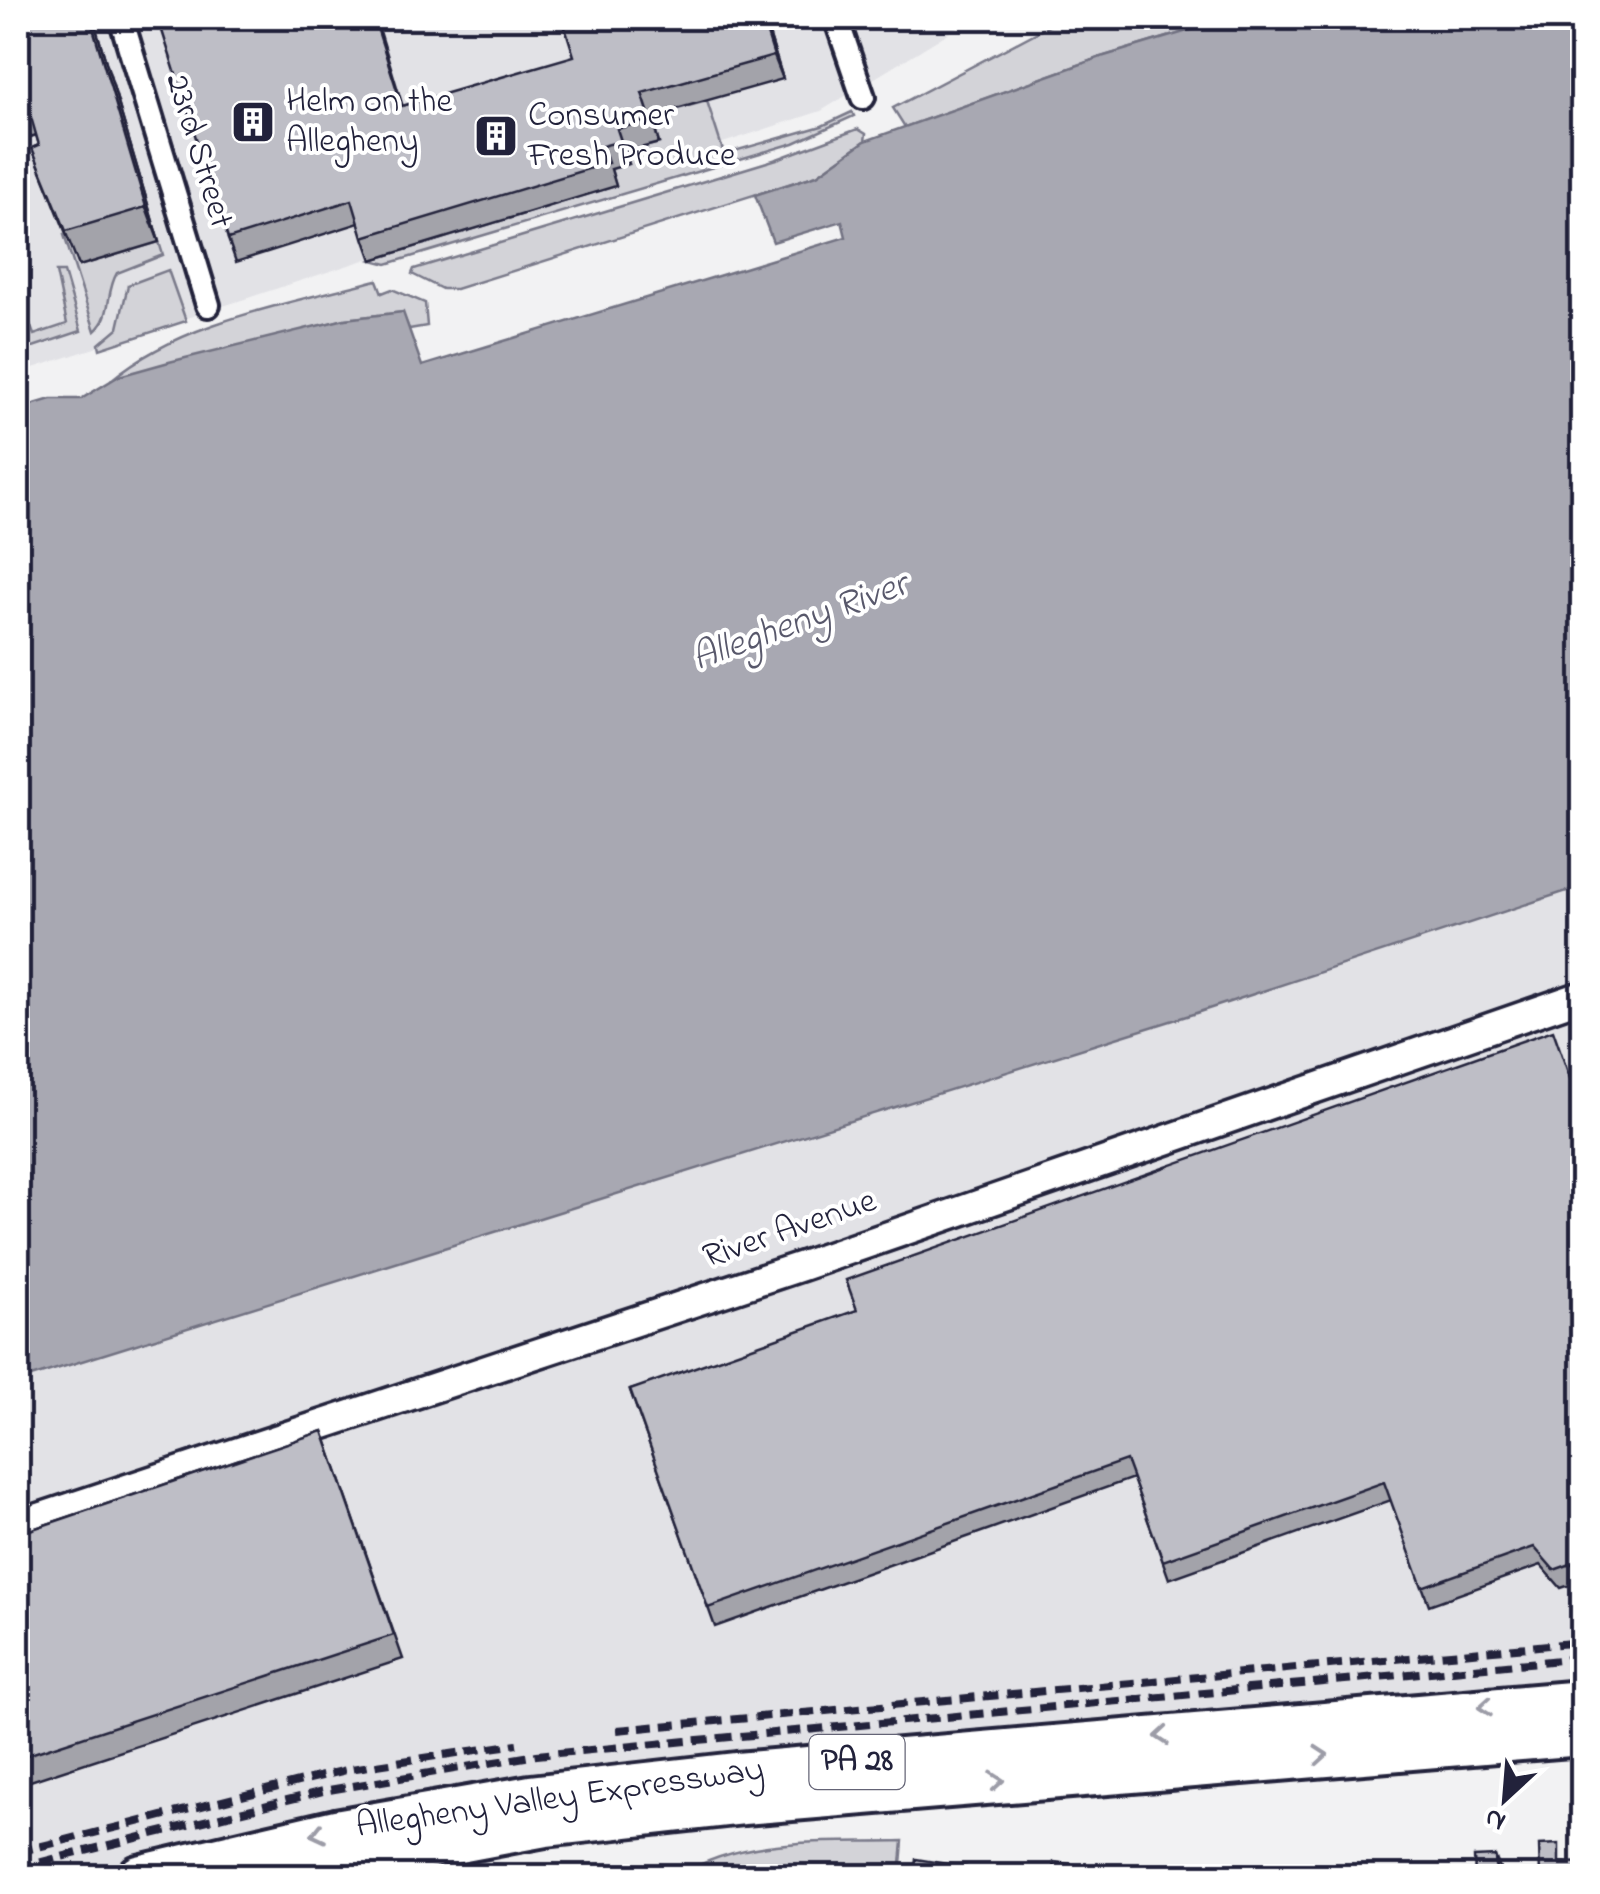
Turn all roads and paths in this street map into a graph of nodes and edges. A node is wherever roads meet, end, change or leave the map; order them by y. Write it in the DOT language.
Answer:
graph roads {
  1 [pos="122,18"];
  2 [pos="836,18"];
  3 [pos="863,97"];
  4 [pos="208,305"];
  5 [pos="1582,996"];
  6 [pos="18,1524"];
  7 [pos="1582,1701"];
  8 [pos="1582,1735"];
  9 [pos="139,1876"];
  10 [pos="277,1876"];
  1 -- 4 [label="street, 23rd Street"];
  2 -- 3 [label="street"];
  5 -- 6 [label="street, River Avenue"];
  7 -- 9 [label="highway, Allegheny Valley Expressway / PA 28, one-way"];
  10 -- 8 [label="highway, Allegheny Valley Expressway / PA 28, one-way"];
}
